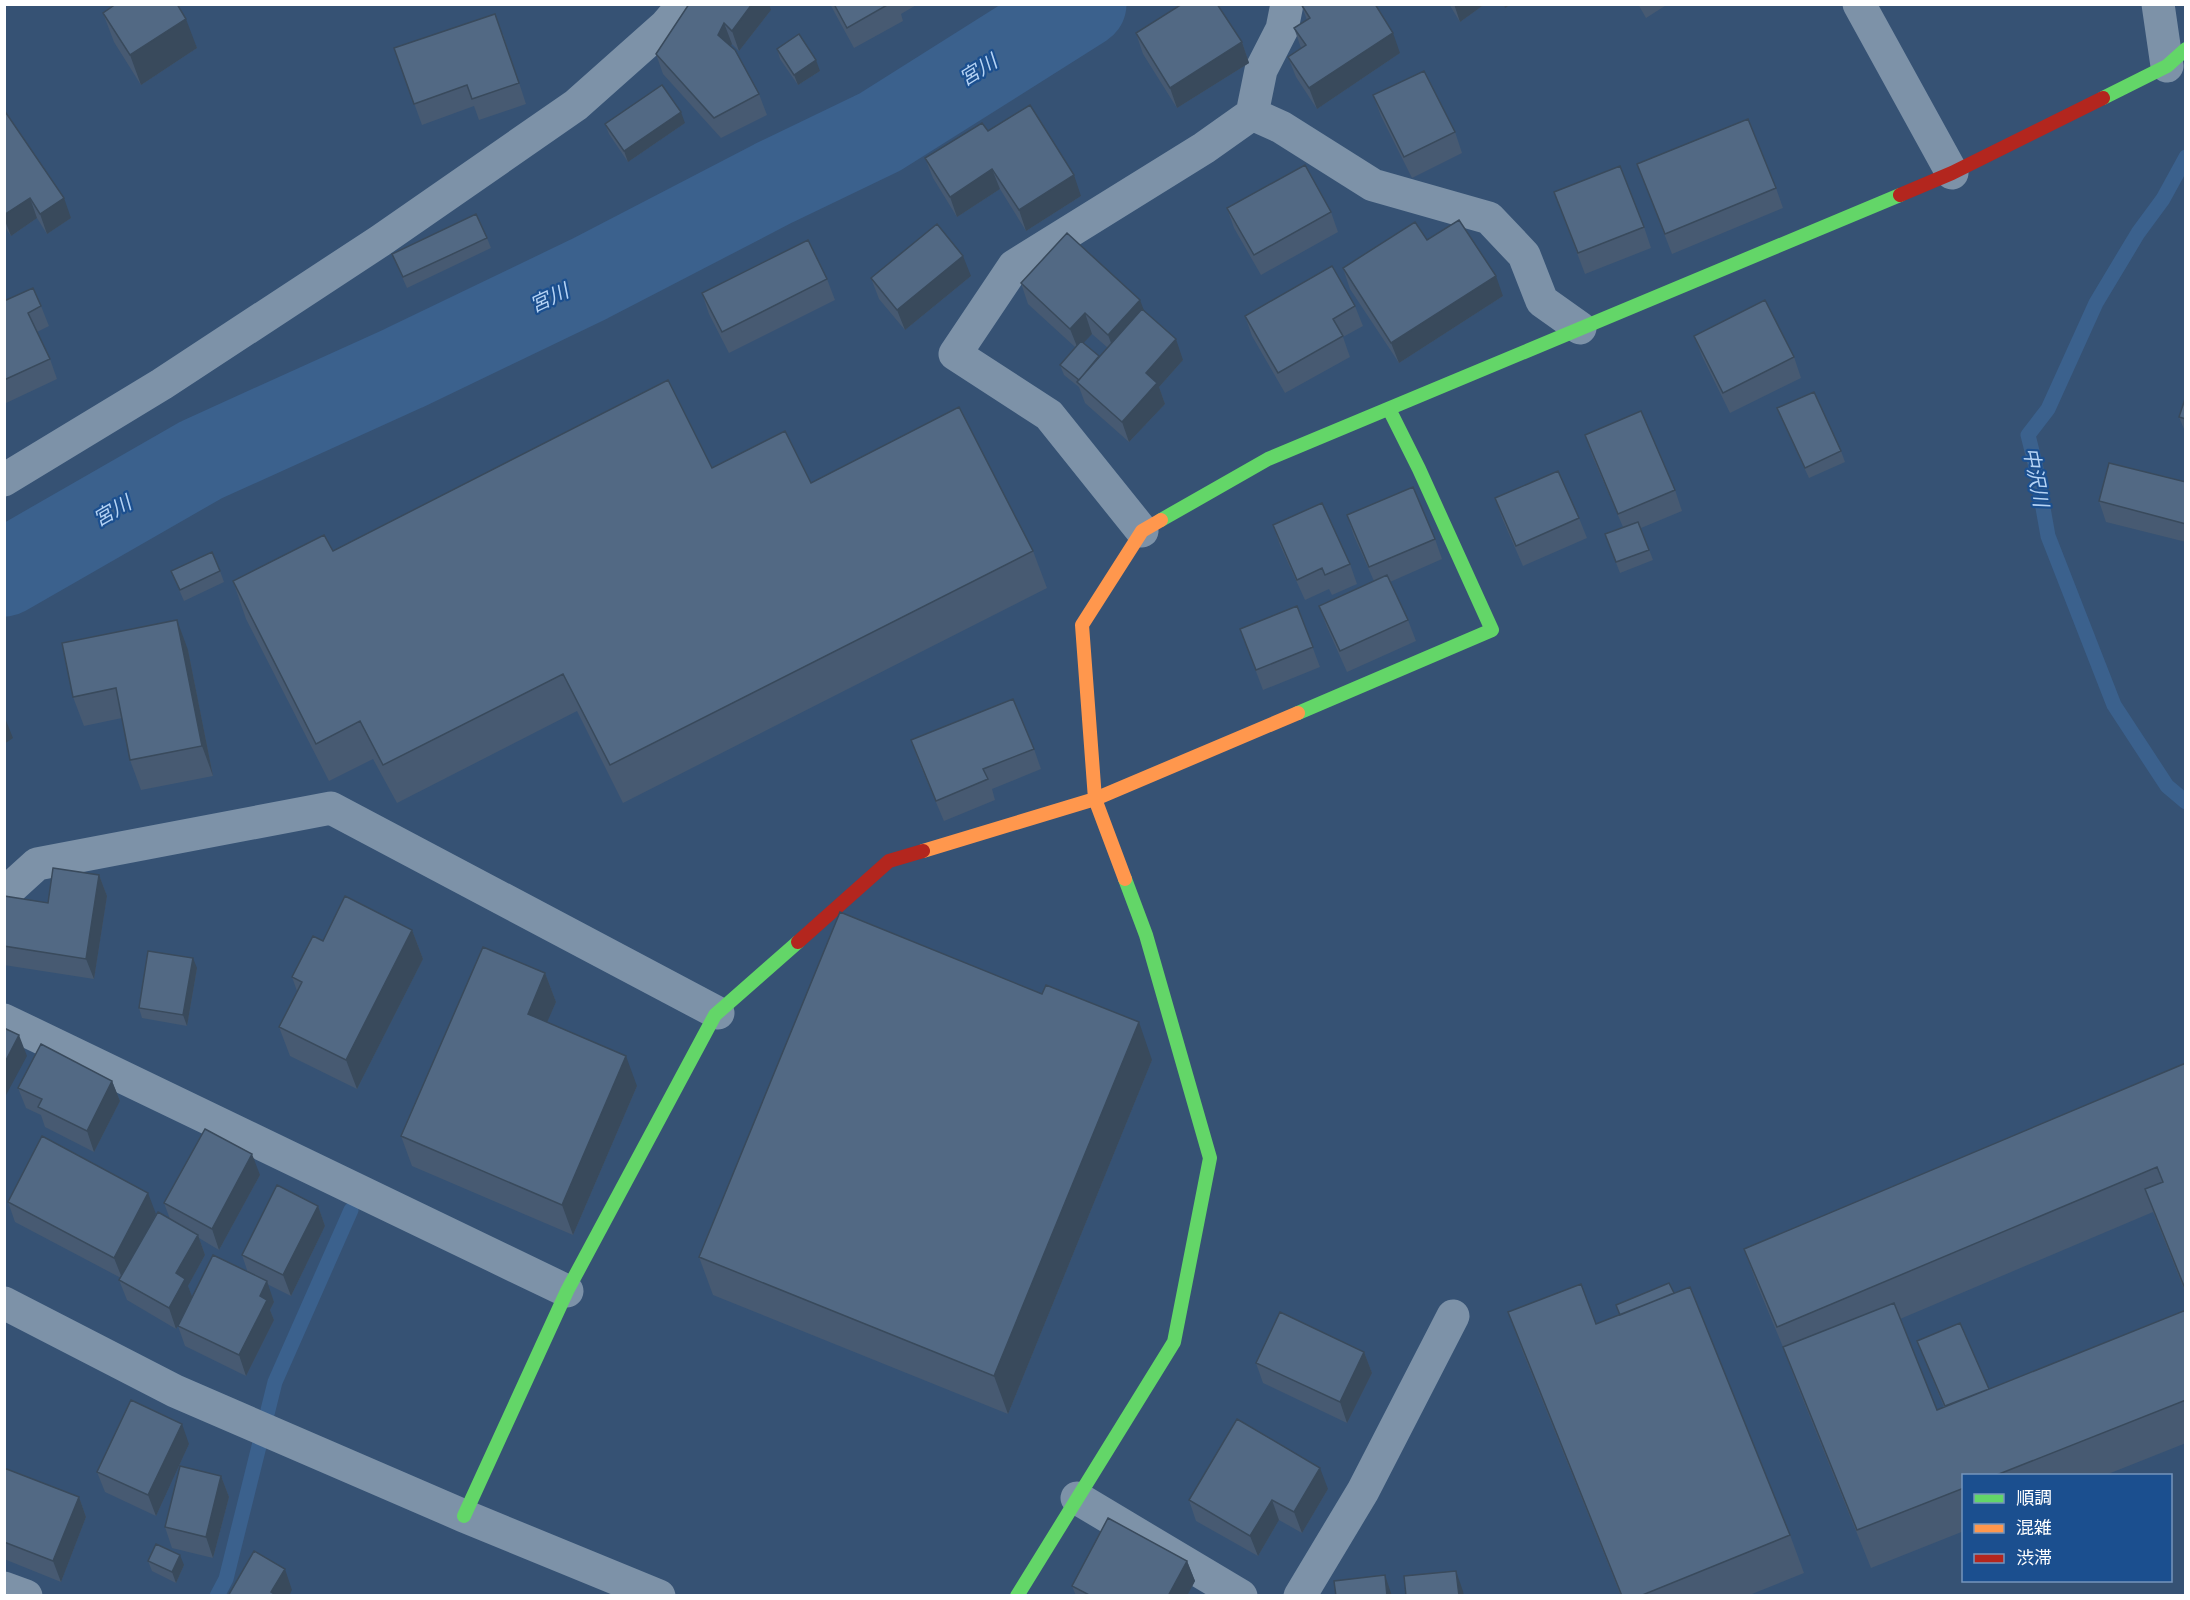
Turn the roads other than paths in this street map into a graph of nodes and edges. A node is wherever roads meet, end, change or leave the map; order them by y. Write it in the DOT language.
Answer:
graph roads {
  1 [pos="684,4"];
  2 [pos="1287,4"];
  3 [pos="1858,4"];
  4 [pos="2158,4"];
  5 [pos="2176,58"];
  6 [pos="1252,114"];
  7 [pos="1952,173"];
  8 [pos="1580,328"];
  9 [pos="1389,409"];
  10 [pos="4,480"];
  11 [pos="1142,531"];
  12 [pos="1095,799"];
  13 [pos="4,894"];
  14 [pos="718,1013"];
  15 [pos="4,1020"];
  16 [pos="567,1291"];
  17 [pos="4,1303"];
  18 [pos="1454,1316"];
  19 [pos="1077,1498"];
  20 [pos="464,1516"];
  21 [pos="4,1588"];
  22 [pos="26,1596"];
  23 [pos="659,1596"];
  24 [pos="1017,1596"];
  25 [pos="1241,1596"];
  26 [pos="1300,1596"];
  1 -- 10 [label="street"];
  2 -- 6 [label="street"];
  3 -- 7 [label="street"];
  4 -- 5 [label="street"];
  5 -- 7 [label="street"];
  6 -- 8 [label="street"];
  6 -- 11 [label="street"];
  7 -- 8 [label="street"];
  8 -- 9 [label="street"];
  9 -- 11 [label="street"];
  9 -- 12 [label="street"];
  11 -- 12 [label="street"];
  12 -- 14 [label="street"];
  12 -- 19 [label="street"];
  13 -- 14 [label="street"];
  14 -- 16 [label="street"];
  15 -- 16 [label="street"];
  16 -- 20 [label="street"];
  17 -- 20 [label="street"];
  18 -- 26 [label="street"];
  19 -- 24 [label="street"];
  19 -- 25 [label="street"];
  20 -- 23 [label="street"];
  21 -- 22 [label="street"];
}
